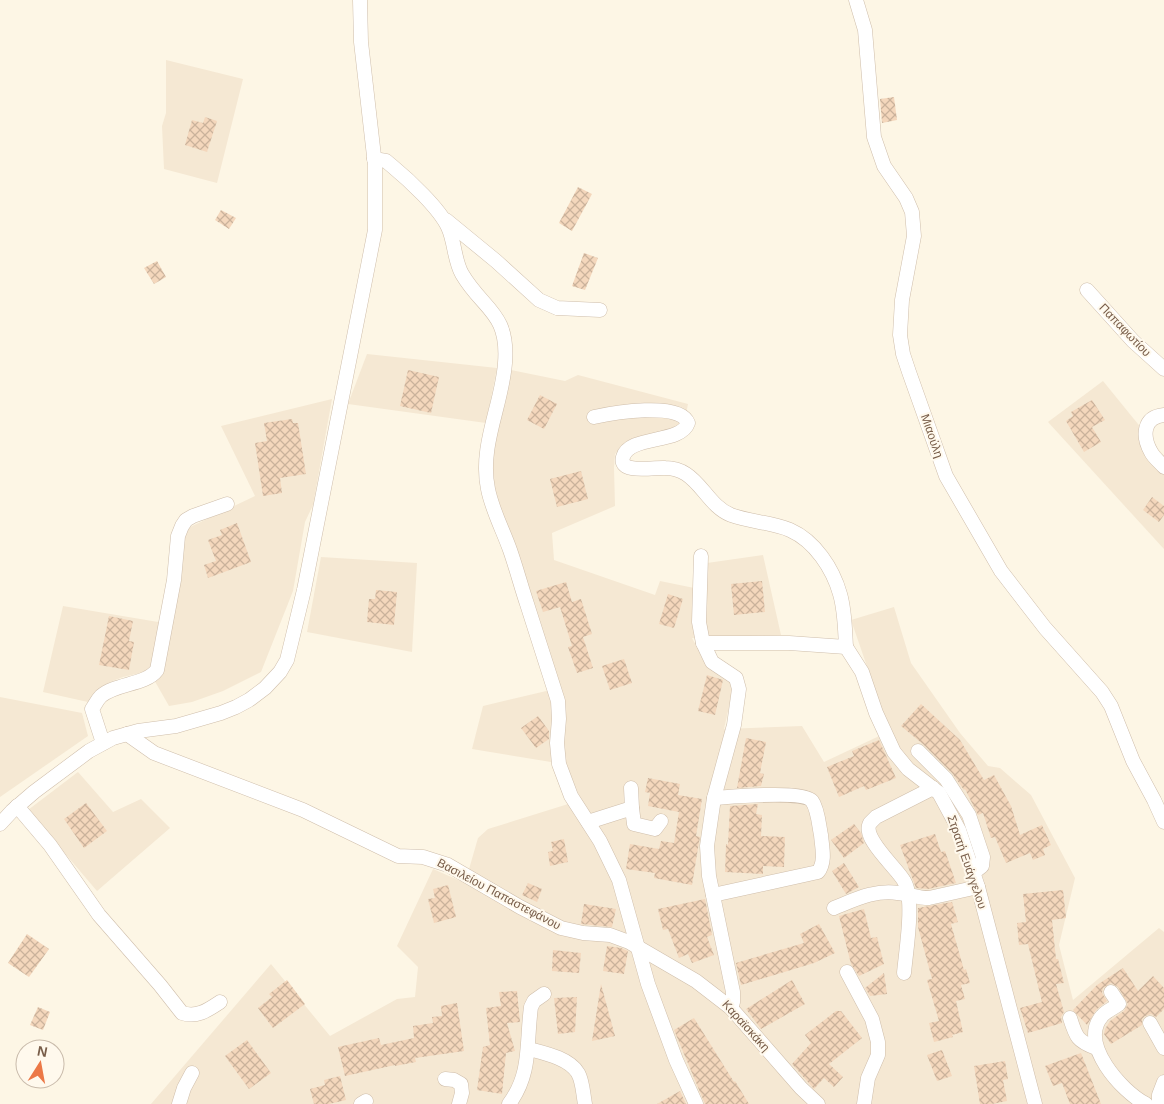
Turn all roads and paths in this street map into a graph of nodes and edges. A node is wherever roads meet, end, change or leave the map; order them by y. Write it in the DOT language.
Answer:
graph roads {
  1 [pos="360,0"];
  2 [pos="856,0"];
  3 [pos="374,159"];
  4 [pos="443,218"];
  5 [pos="1087,290"];
  6 [pos="600,310"];
  7 [pos="1164,369"];
  8 [pos="1164,415"];
  9 [pos="594,417"];
  10 [pos="1164,467"];
  11 [pos="227,504"];
  12 [pos="701,556"];
  13 [pos="703,643"];
  14 [pos="846,647"];
  15 [pos="127,734"];
  16 [pos="103,742"];
  17 [pos="918,751"];
  18 [pos="631,788"];
  19 [pos="934,788"];
  20 [pos="714,798"];
  21 [pos="17,806"];
  22 [pos="632,808"];
  23 [pos="661,821"];
  24 [pos="588,822"];
  25 [pos="1164,822"];
  26 [pos="0,824"];
  27 [pos="973,873"];
  28 [pos="978,887"];
  29 [pos="713,895"];
  30 [pos="910,896"];
  31 [pos="834,908"];
  32 [pos="637,947"];
  33 [pos="847,972"];
  34 [pos="904,973"];
  35 [pos="1111,992"];
  36 [pos="544,994"];
  37 [pos="220,1002"];
  38 [pos="731,1008"];
  39 [pos="1070,1018"];
  40 [pos="1150,1023"];
  41 [pos="1096,1048"];
  42 [pos="1164,1048"];
  43 [pos="529,1049"];
  44 [pos="192,1073"];
  45 [pos="444,1079"];
  46 [pos="1164,1082"];
  47 [pos="179,1104"];
  48 [pos="459,1104"];
  49 [pos="509,1104"];
  50 [pos="584,1104"];
  51 [pos="696,1104"];
  52 [pos="818,1104"];
  53 [pos="864,1104"];
  54 [pos="1035,1104"];
  55 [pos="1146,1104"];
  56 [pos="1159,1104"];
  1 -- 3 [label="street"];
  2 -- 25 [label="street, Μιαούλη"];
  3 -- 4 [label="street"];
  3 -- 15 [label="street"];
  4 -- 6 [label="street"];
  4 -- 24 [label="street"];
  5 -- 7 [label="street, Παπαφωτίου"];
  8 -- 10 [label="street"];
  9 -- 14 [label="street"];
  11 -- 16 [label="street"];
  12 -- 13 [label="street"];
  13 -- 14 [label="street"];
  13 -- 20 [label="street"];
  14 -- 19 [label="street, Στρατή Ευάγγελου"];
  15 -- 16 [label="street"];
  15 -- 32 [label="street, Βασιλείου Παπαστεφάνου"];
  16 -- 21 [label="street"];
  17 -- 27 [label="street"];
  18 -- 22 [label="street"];
  19 -- 27 [label="street, Στρατή Ευάγγελου"];
  19 -- 30 [label="street"];
  20 -- 29 [label="street"];
  20 -- 29 [label="street"];
  21 -- 26 [label="street"];
  21 -- 37 [label="street"];
  22 -- 23 [label="street"];
  22 -- 24 [label="street"];
  24 -- 32 [label="street"];
  27 -- 28 [label="street, Στρατή Ευάγγελου"];
  28 -- 30 [label="street"];
  28 -- 54 [label="street, Στρατή Ευάγγελου"];
  29 -- 38 [label="street"];
  30 -- 31 [label="street"];
  30 -- 34 [label="street"];
  32 -- 38 [label="street, Καραϊσκάκη"];
  32 -- 51 [label="street"];
  33 -- 53 [label="street"];
  35 -- 41 [label="street"];
  36 -- 43 [label="street"];
  38 -- 52 [label="street, Καραϊσκάκη"];
  39 -- 41 [label="street"];
  40 -- 42 [label="street"];
  41 -- 55 [label="street"];
  43 -- 49 [label="street"];
  43 -- 50 [label="street"];
  44 -- 47 [label="street"];
  45 -- 48 [label="street"];
  46 -- 56 [label="street"];
}
